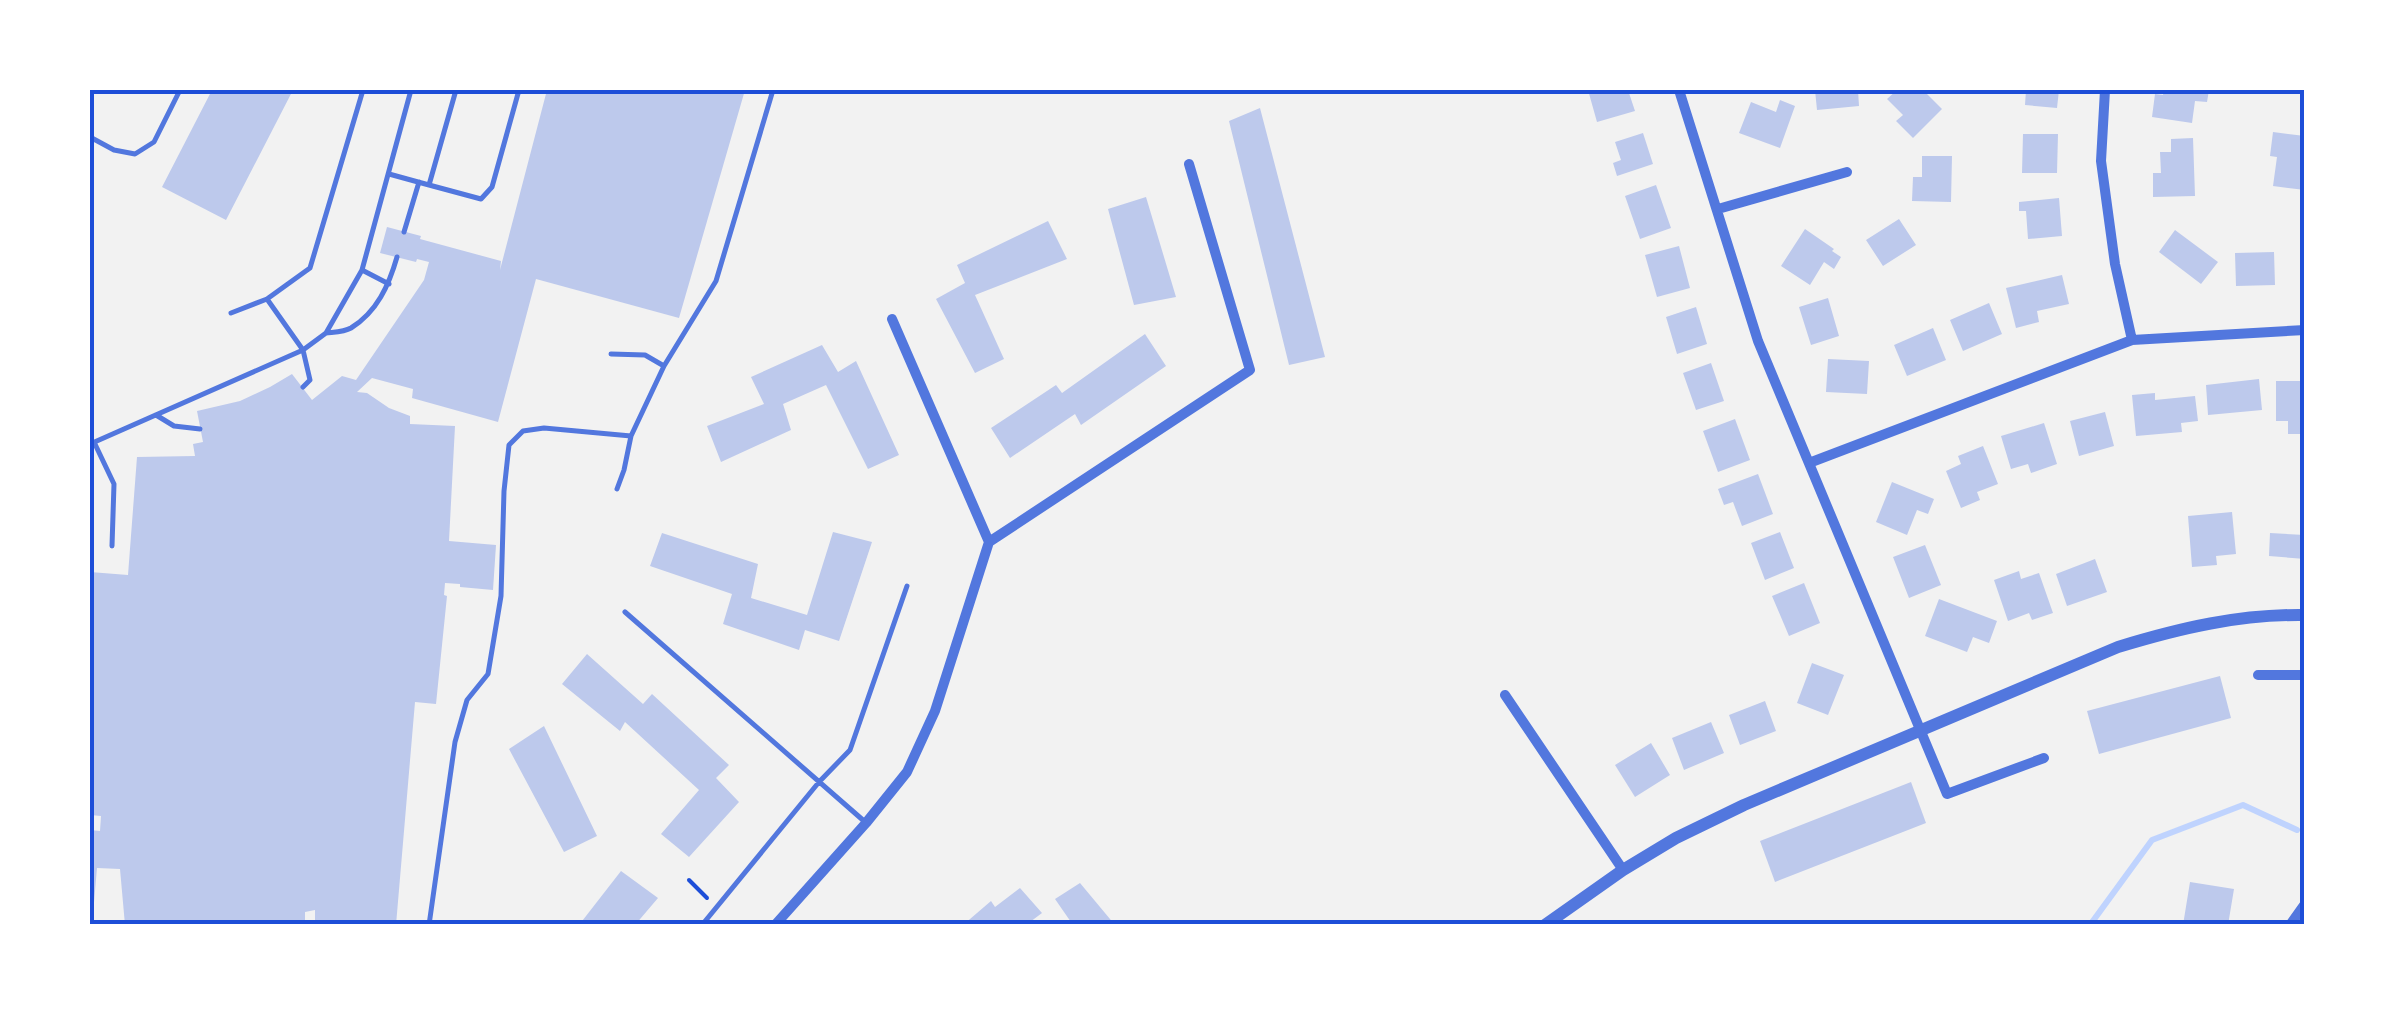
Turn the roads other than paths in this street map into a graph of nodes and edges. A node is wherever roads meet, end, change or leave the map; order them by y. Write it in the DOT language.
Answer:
graph roads {
  1 [pos="180,90"];
  2 [pos="363,90"];
  3 [pos="411,90"];
  4 [pos="456,90"];
  5 [pos="519,90"];
  6 [pos="773,90"];
  7 [pos="1678,90"];
  8 [pos="2106,90"];
  9 [pos="90,137"];
  10 [pos="1189,164"];
  11 [pos="1847,172"];
  12 [pos="388,174"];
  13 [pos="418,182"];
  14 [pos="429,184"];
  15 [pos="1718,209"];
  16 [pos="404,232"];
  17 [pos="397,257"];
  18 [pos="362,270"];
  19 [pos="389,284"];
  20 [pos="267,299"];
  21 [pos="231,313"];
  22 [pos="892,318"];
  23 [pos="2305,330"];
  24 [pos="326,333"];
  25 [pos="2132,340"];
  26 [pos="303,350"];
  27 [pos="611,354"];
  28 [pos="664,366"];
  29 [pos="302,387"];
  30 [pos="156,415"];
  31 [pos="200,429"];
  32 [pos="631,436"];
  33 [pos="92,443"];
  34 [pos="1809,464"];
  35 [pos="617,489"];
  36 [pos="989,542"];
  37 [pos="112,546"];
  38 [pos="907,586"];
  39 [pos="626,612"];
  40 [pos="2305,615"];
  41 [pos="2258,675"];
  42 [pos="2305,675"];
  43 [pos="1506,695"];
  44 [pos="1920,730"];
  45 [pos="2044,758"];
  46 [pos="818,782"];
  47 [pos="866,823"];
  48 [pos="1623,870"];
  49 [pos="2305,904"];
  50 [pos="428,925"];
  51 [pos="702,925"];
  52 [pos="775,925"];
  53 [pos="1545,925"];
  54 [pos="2290,925"];
  1 -- 9 [label="lane"];
  2 -- 20 [label="lane"];
  3 -- 12 [label="lane"];
  4 -- 14 [label="lane"];
  5 -- 14 [label="lane"];
  6 -- 28 [label="lane"];
  7 -- 15 [label="street"];
  8 -- 25 [label="street"];
  10 -- 36 [label="street"];
  11 -- 15 [label="street"];
  12 -- 13 [label="lane"];
  12 -- 18 [label="lane"];
  13 -- 14 [label="lane"];
  13 -- 16 [label="lane"];
  15 -- 34 [label="street"];
  17 -- 19 [label="lane"];
  18 -- 19 [label="lane"];
  18 -- 24 [label="lane"];
  19 -- 24 [label="lane"];
  20 -- 21 [label="lane"];
  20 -- 26 [label="lane"];
  22 -- 36 [label="street"];
  23 -- 25 [label="street"];
  24 -- 26 [label="lane"];
  25 -- 34 [label="street"];
  26 -- 29 [label="lane"];
  26 -- 30 [label="lane"];
  27 -- 28 [label="lane"];
  28 -- 32 [label="lane"];
  30 -- 31 [label="lane"];
  30 -- 33 [label="lane"];
  32 -- 35 [label="lane"];
  32 -- 50 [label="lane"];
  33 -- 37 [label="lane"];
  34 -- 44 [label="street"];
  36 -- 47 [label="street"];
  38 -- 46 [label="lane"];
  39 -- 46 [label="lane"];
  40 -- 44 [label="street"];
  41 -- 42 [label="street"];
  43 -- 48 [label="street"];
  44 -- 45 [label="street"];
  44 -- 48 [label="street"];
  46 -- 47 [label="lane"];
  46 -- 51 [label="lane"];
  47 -- 52 [label="street"];
  48 -- 53 [label="street"];
  49 -- 54 [label="street"];
}
